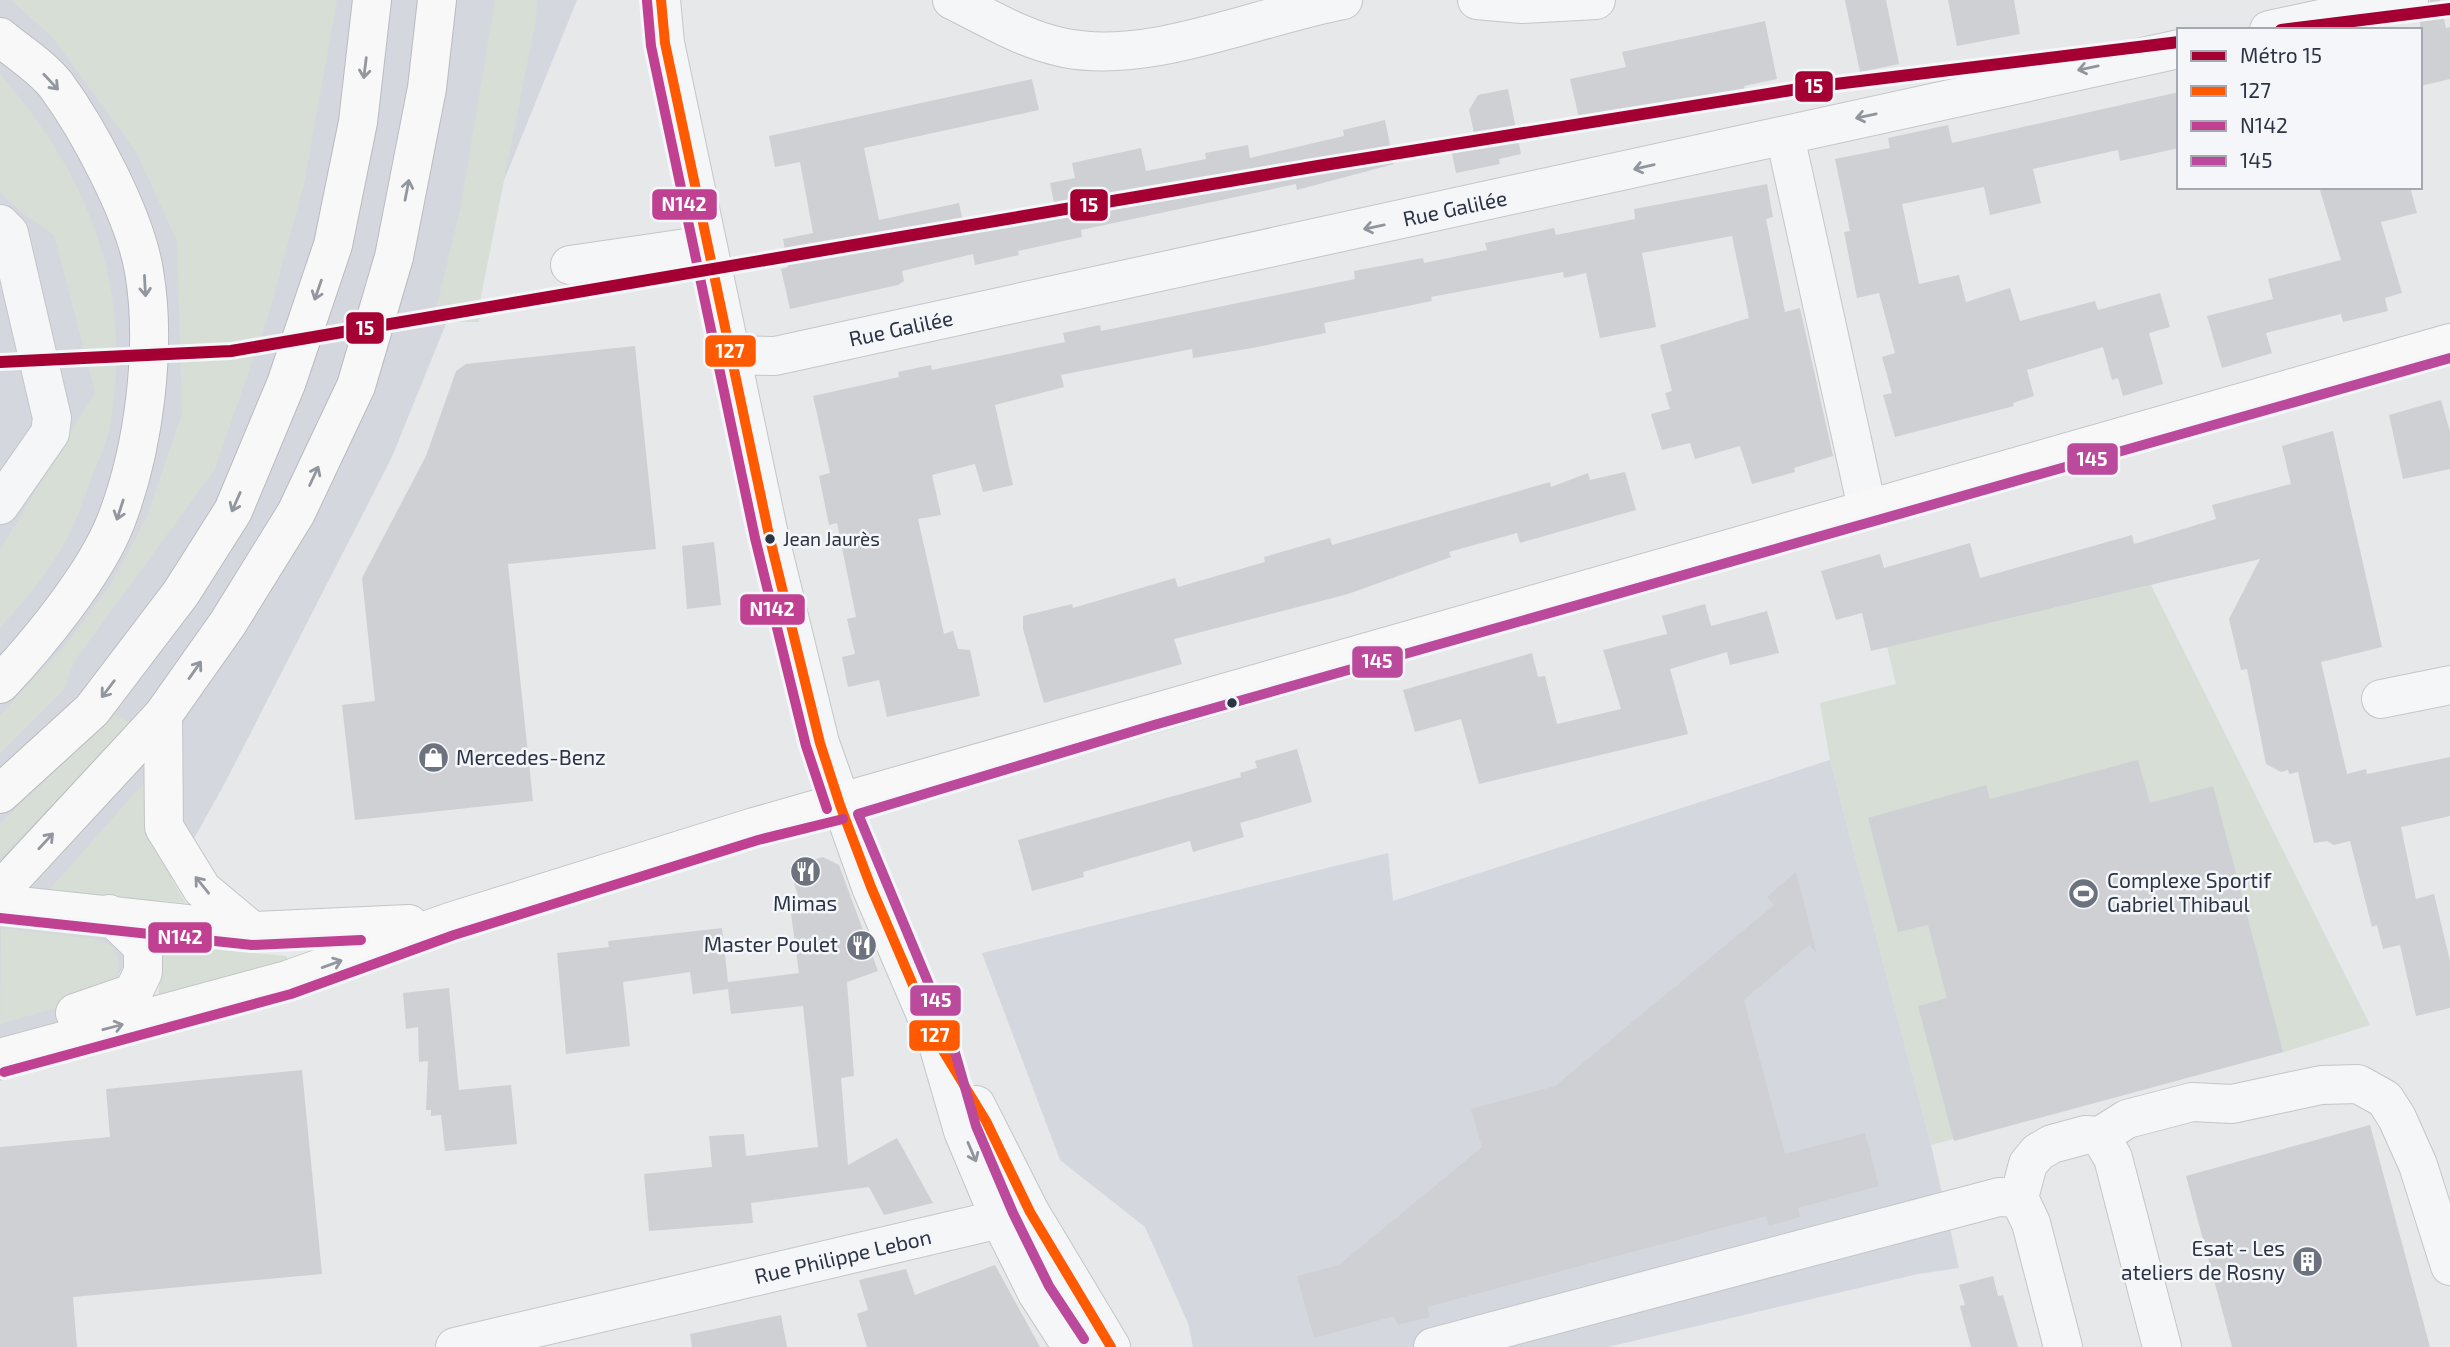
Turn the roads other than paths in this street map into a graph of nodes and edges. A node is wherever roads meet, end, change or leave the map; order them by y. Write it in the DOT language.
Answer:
graph roads {
  1 [pos="372,0"];
  2 [pos="437,0"];
  3 [pos="661,0"];
  4 [pos="952,0"];
  5 [pos="1342,0"];
  6 [pos="1477,0"];
  7 [pos="1596,0"];
  8 [pos="2409,0"];
  9 [pos="2278,28"];
  10 [pos="0,37"];
  11 [pos="2177,49"];
  12 [pos="1784,136"];
  13 [pos="0,224"];
  14 [pos="707,246"];
  15 [pos="570,265"];
  16 [pos="2450,343"];
  17 [pos="730,355"];
  18 [pos="0,505"];
  19 [pos="1867,508"];
  20 [pos="0,684"];
  21 [pos="2450,685"];
  22 [pos="2381,699"];
  23 [pos="163,715"];
  24 [pos="0,794"];
  25 [pos="840,805"];
  26 [pos="0,891"];
  27 [pos="0,904"];
  28 [pos="108,914"];
  29 [pos="450,922"];
  30 [pos="252,931"];
  31 [pos="0,1039"];
  32 [pos="0,1058"];
  33 [pos="2100,1136"];
  34 [pos="2019,1198"];
  35 [pos="1015,1216"];
  36 [pos="2450,1266"];
  37 [pos="541,1338"];
  38 [pos="455,1347"];
  39 [pos="1072,1347"];
  40 [pos="1111,1347"];
  41 [pos="1433,1347"];
  42 [pos="2063,1347"];
  43 [pos="2162,1347"];
  1 -- 24 [label="main road, one-way"];
  23 -- 2 [label="main road, one-way"];
  3 -- 14 [label="street"];
  4 -- 5 [label="street"];
  6 -- 7 [label="street"];
  8 -- 9 [label="street"];
  10 -- 20 [label="main road, one-way"];
  11 -- 12 [label="street, Rue Galilée, one-way"];
  12 -- 17 [label="street, Rue Galilée, one-way"];
  12 -- 19 [label="street"];
  13 -- 18 [label="street"];
  14 -- 15 [label="street"];
  14 -- 17 [label="street"];
  16 -- 19 [label="main road"];
  17 -- 25 [label="street"];
  19 -- 25 [label="main road"];
  21 -- 22 [label="street"];
  26 -- 23 [label="main road, one-way"];
  30 -- 23 [label="main road, one-way"];
  25 -- 29 [label="main road"];
  25 -- 35 [label="street"];
  27 -- 28 [label="main road"];
  28 -- 30 [label="main road"];
  28 -- 31 [label="main road"];
  29 -- 30 [label="main road"];
  32 -- 29 [label="main road, one-way"];
  33 -- 34 [label="street"];
  33 -- 36 [label="street"];
  33 -- 43 [label="street"];
  34 -- 41 [label="street"];
  34 -- 42 [label="street"];
  35 -- 37 [label="street, Rue Philippe Lebon"];
  35 -- 39 [label="street"];
  35 -- 40 [label="street"];
  37 -- 38 [label="street, Rue Philippe Lebon"];
}
